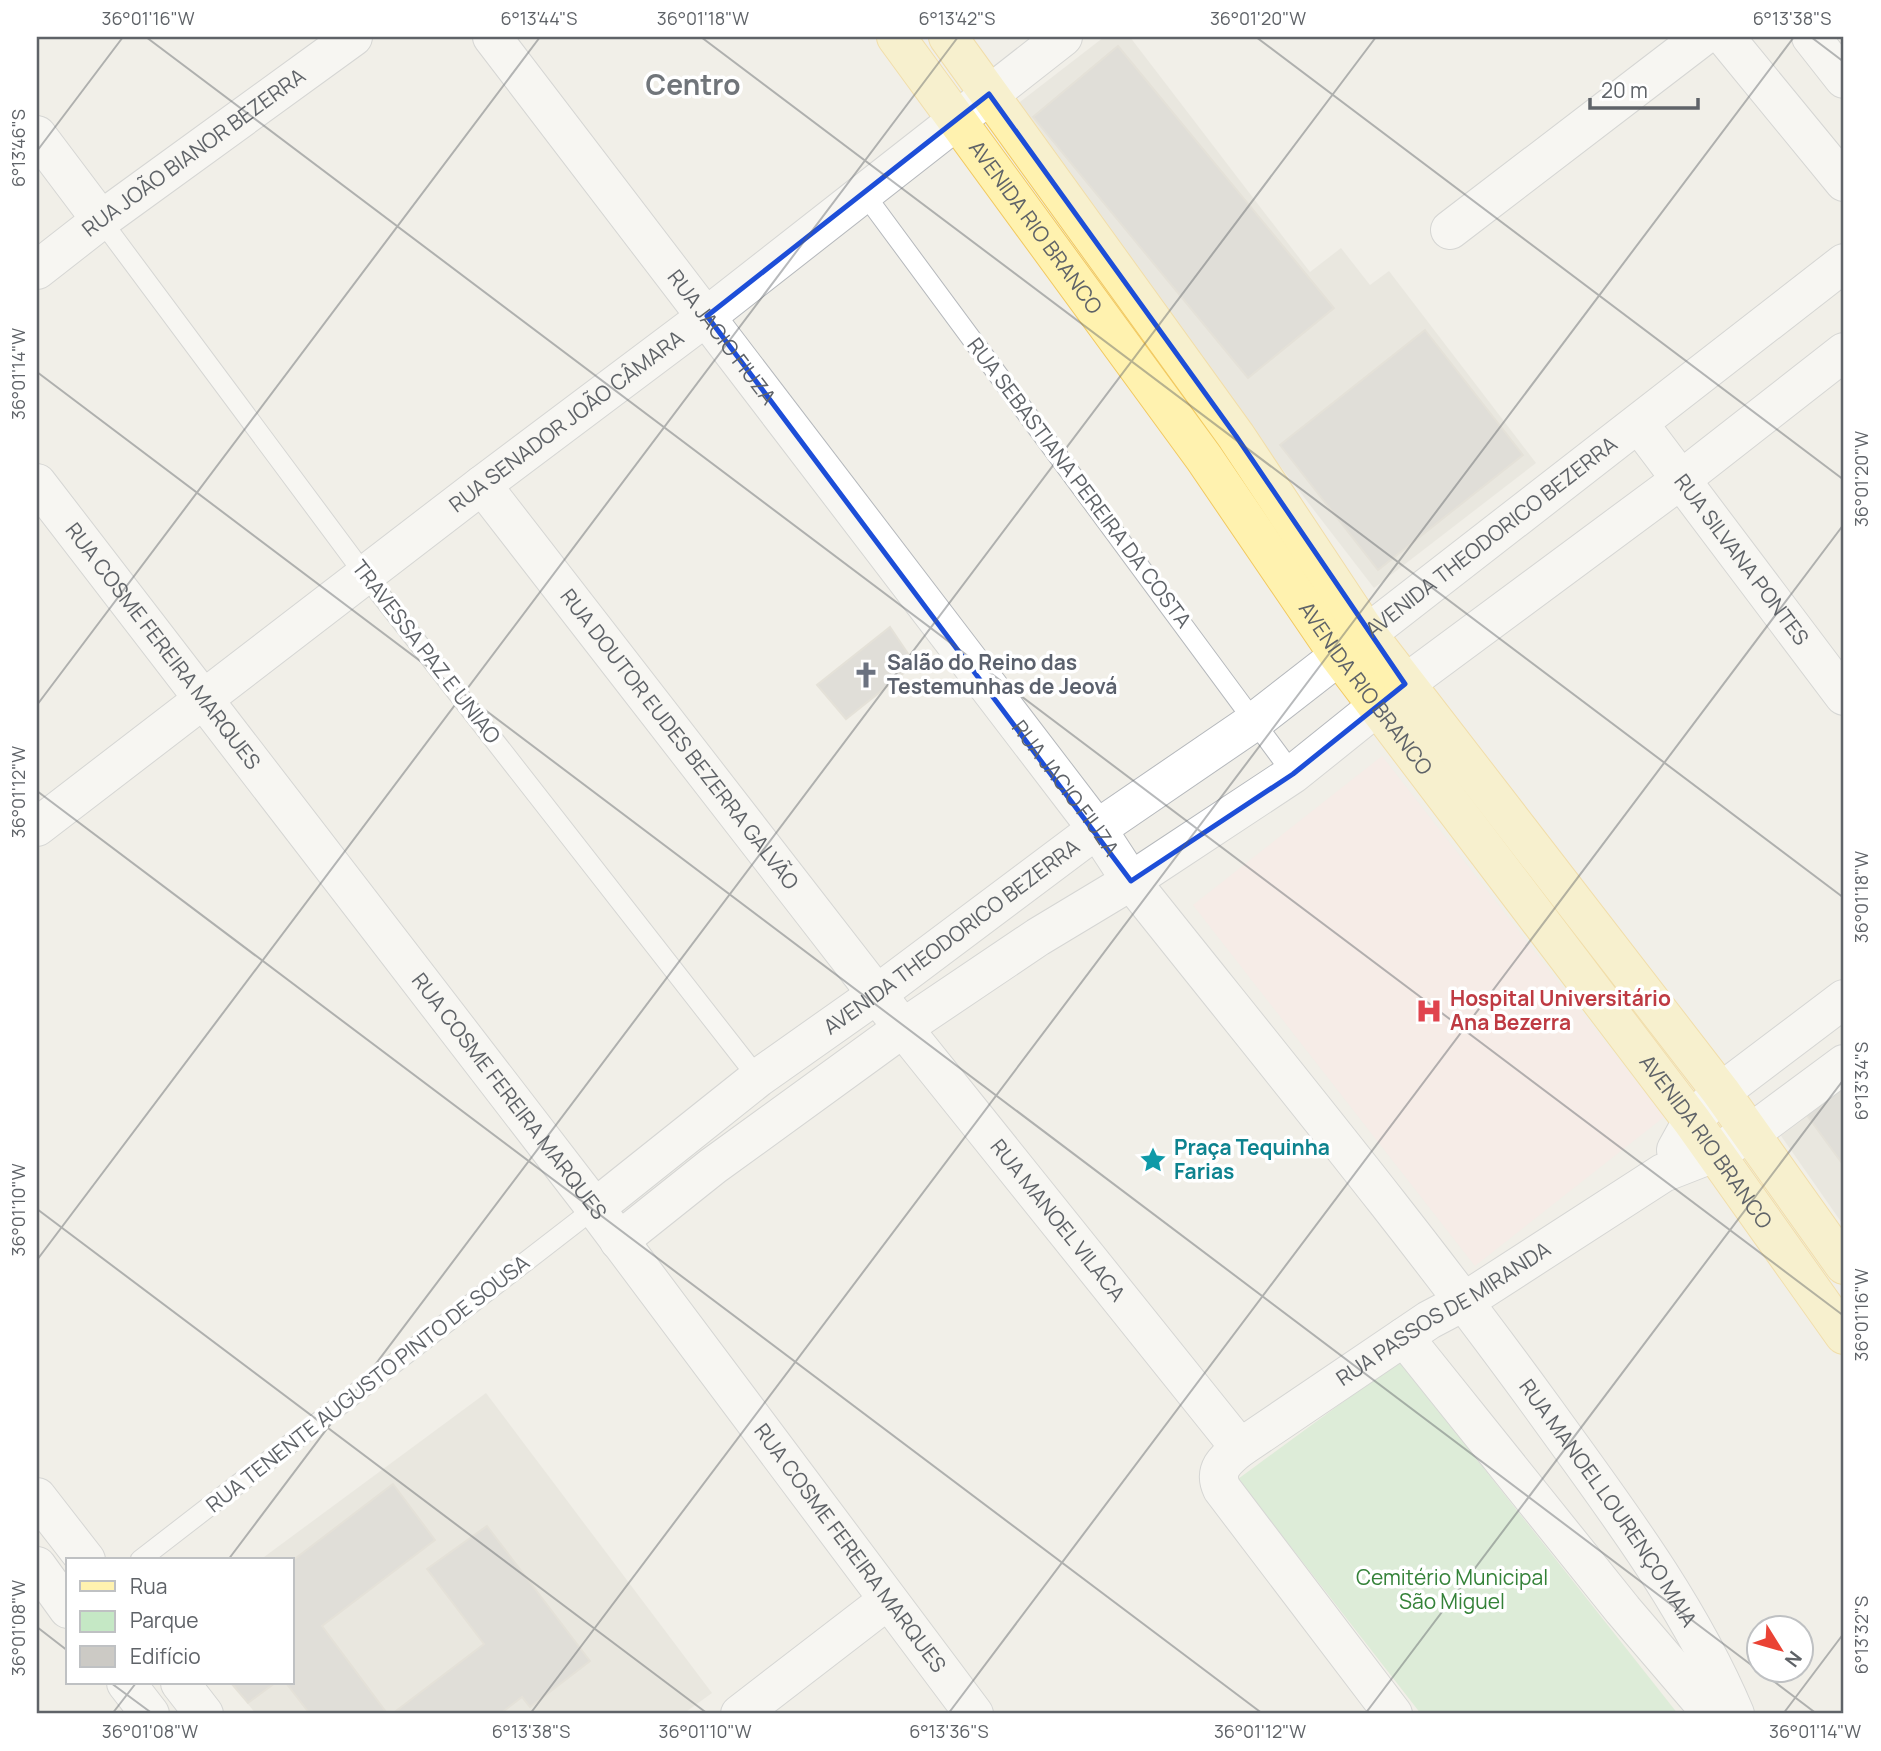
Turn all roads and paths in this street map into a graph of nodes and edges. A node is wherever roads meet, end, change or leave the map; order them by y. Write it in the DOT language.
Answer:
graph roads {
  1 [pos="353,37"];
  2 [pos="492,37"];
  3 [pos="896,37"];
  4 [pos="948,37"];
  5 [pos="1063,37"];
  6 [pos="1702,37"];
  7 [pos="1724,37"];
  8 [pos="1811,37"];
  9 [pos="1844,79"];
  10 [pos="989,94"];
  11 [pos="956,118"];
  12 [pos="37,135"];
  13 [pos="1844,182"];
  14 [pos="863,192"];
  15 [pos="101,220"];
  16 [pos="1450,230"];
  17 [pos="1844,263"];
  18 [pos="37,270"];
  19 [pos="707,316"];
  20 [pos="1844,352"];
  21 [pos="1639,424"];
  22 [pos="1683,478"];
  23 [pos="37,483"];
  24 [pos="482,485"];
  25 [pos="365,575"];
  26 [pos="1353,644"];
  27 [pos="1392,696"];
  28 [pos="1844,696"];
  29 [pos="203,701"];
  30 [pos="1255,722"];
  31 [pos="1293,774"];
  32 [pos="37,827"];
  33 [pos="1097,829"];
  34 [pos="1131,881"];
  35 [pos="877,994"];
  36 [pos="1844,999"];
  37 [pos="903,1028"];
  38 [pos="1844,1064"];
  39 [pos="758,1078"];
  40 [pos="1721,1092"];
  41 [pos="1692,1121"];
  42 [pos="1751,1133"];
  43 [pos="1714,1153"];
  44 [pos="1663,1173"];
  45 [pos="595,1208"];
  46 [pos="619,1241"];
  47 [pos="1844,1265"];
  48 [pos="1465,1301"];
  49 [pos="1844,1335"];
  50 [pos="1404,1337"];
  51 [pos="1232,1454"];
  52 [pos="37,1497"];
  53 [pos="84,1558"];
  54 [pos="143,1558"];
  55 [pos="37,1566"];
  56 [pos="888,1601"];
  57 [pos="66,1606"];
  58 [pos="127,1684"];
  59 [pos="181,1684"];
  60 [pos="150,1714"];
  61 [pos="204,1714"];
  62 [pos="740,1714"];
  63 [pos="974,1714"];
  64 [pos="1393,1714"];
  65 [pos="1712,1714"];
  66 [pos="1735,1714"];
  1 -- 15 [label="street, RUA JOÃO BIANOR BEZERRA"];
  2 -- 19 [label="street, RUA JACIO FIUZA"];
  3 -- 11 [label="main road, AVENIDA RIO BRANCO"];
  4 -- 10 [label="main road, AVENIDA RIO BRANCO"];
  5 -- 10 [label="street, RUA SENADOR JOÃO CÂMARA"];
  6 -- 16 [label="street"];
  7 -- 13 [label="street"];
  8 -- 9 [label="street"];
  10 -- 11 [label="street, RUA SENADOR JOÃO CÂMARA"];
  10 -- 26 [label="main road, AVENIDA RIO BRANCO"];
  11 -- 14 [label="street, RUA SENADOR JOÃO CÂMARA"];
  11 -- 26 [label="main road, AVENIDA RIO BRANCO"];
  12 -- 15 [label="street"];
  14 -- 19 [label="street, RUA SENADOR JOÃO CÂMARA"];
  14 -- 30 [label="lane, RUA SEBASTIANA PEREIRA DA COSTA"];
  15 -- 18 [label="street, RUA JOÃO BIANOR BEZERRA"];
  15 -- 25 [label="lane, TRAVESSA PAZ E UNIAO"];
  17 -- 21 [label="street, AVENIDA THEODORICO BEZERRA"];
  19 -- 24 [label="street, RUA SENADOR JOÃO CÂMARA"];
  19 -- 33 [label="street, RUA JACIO FIUZA"];
  20 -- 22 [label="street, AVENIDA THEODORICO BEZERRA"];
  21 -- 22 [label="street, RUA SILVANA PONTES"];
  21 -- 26 [label="street, AVENIDA THEODORICO BEZERRA"];
  22 -- 27 [label="street, AVENIDA THEODORICO BEZERRA"];
  22 -- 28 [label="street, RUA SILVANA PONTES"];
  23 -- 29 [label="street, RUA COSME FEREIRA MARQUES"];
  24 -- 25 [label="street, RUA SENADOR JOÃO CÂMARA"];
  24 -- 35 [label="street, RUA DOUTOR EUDES BEZERRA GALVÃO"];
  25 -- 29 [label="street, RUA SENADOR JOÃO CÂMARA"];
  25 -- 39 [label="lane, TRAVESSA PAZ E UNIAO"];
  26 -- 27 [label="main road, AVENIDA RIO BRANCO"];
  26 -- 30 [label="street, AVENIDA THEODORICO BEZERRA"];
  27 -- 31 [label="street, AVENIDA THEODORICO BEZERRA"];
  27 -- 40 [label="main road, AVENIDA RIO BRANCO"];
  27 -- 41 [label="main road, AVENIDA RIO BRANCO"];
  29 -- 32 [label="street, RUA SENADOR JOÃO CÂMARA"];
  29 -- 45 [label="street, RUA COSME FEREIRA MARQUES"];
  30 -- 31 [label="lane, RUA SEBASTIANA PEREIRA DA COSTA"];
  30 -- 33 [label="street, AVENIDA THEODORICO BEZERRA"];
  31 -- 34 [label="street, AVENIDA THEODORICO BEZERRA"];
  33 -- 34 [label="street, RUA JACIO FIUZA"];
  33 -- 35 [label="street, AVENIDA THEODORICO BEZERRA"];
  34 -- 37 [label="street, AVENIDA THEODORICO BEZERRA"];
  34 -- 48 [label="street, RUA JACIO FIUZA"];
  35 -- 37 [label="street, RUA MANOEL VILACA"];
  35 -- 39 [label="street, AVENIDA THEODORICO BEZERRA"];
  36 -- 40 [label="street, RUA PASSOS DE MIRANDA"];
  37 -- 46 [label="street, AVENIDA THEODORICO BEZERRA"];
  37 -- 51 [label="street, RUA MANOEL VILACA"];
  38 -- 42 [label="street, RUA PASSOS DE MIRANDA"];
  39 -- 45 [label="street, AVENIDA THEODORICO BEZERRA"];
  40 -- 41 [label="street, RUA PASSOS DE MIRANDA"];
  40 -- 42 [label="main road, AVENIDA RIO BRANCO"];
  41 -- 43 [label="main road, AVENIDA RIO BRANCO"];
  41 -- 44 [label="street, RUA PASSOS DE MIRANDA"];
  42 -- 43 [label="street, RUA PASSOS DE MIRANDA"];
  42 -- 47 [label="main road, AVENIDA RIO BRANCO"];
  43 -- 44 [label="street, RUA PASSOS DE MIRANDA"];
  43 -- 49 [label="main road, AVENIDA RIO BRANCO"];
  44 -- 48 [label="street, RUA PASSOS DE MIRANDA"];
  45 -- 46 [label="street, RUA COSME FEREIRA MARQUES"];
  45 -- 54 [label="lane, RUA TENENTE AUGUSTO PINTO DE SOUSA"];
  46 -- 56 [label="street, RUA COSME FEREIRA MARQUES"];
  48 -- 50 [label="street, RUA PASSOS DE MIRANDA"];
  48 -- 66 [label="street, RUA MANOEL LOURENÇO MAIA"];
  50 -- 51 [label="street, RUA PASSOS DE MIRANDA"];
  50 -- 65 [label="street, RUA MANOEL LOURENÇO MAIA"];
  51 -- 64 [label="street"];
  52 -- 53 [label="street"];
  55 -- 57 [label="street"];
  56 -- 62 [label="street"];
  56 -- 63 [label="street, RUA COSME FEREIRA MARQUES"];
  58 -- 60 [label="street"];
  59 -- 61 [label="street"];
}
